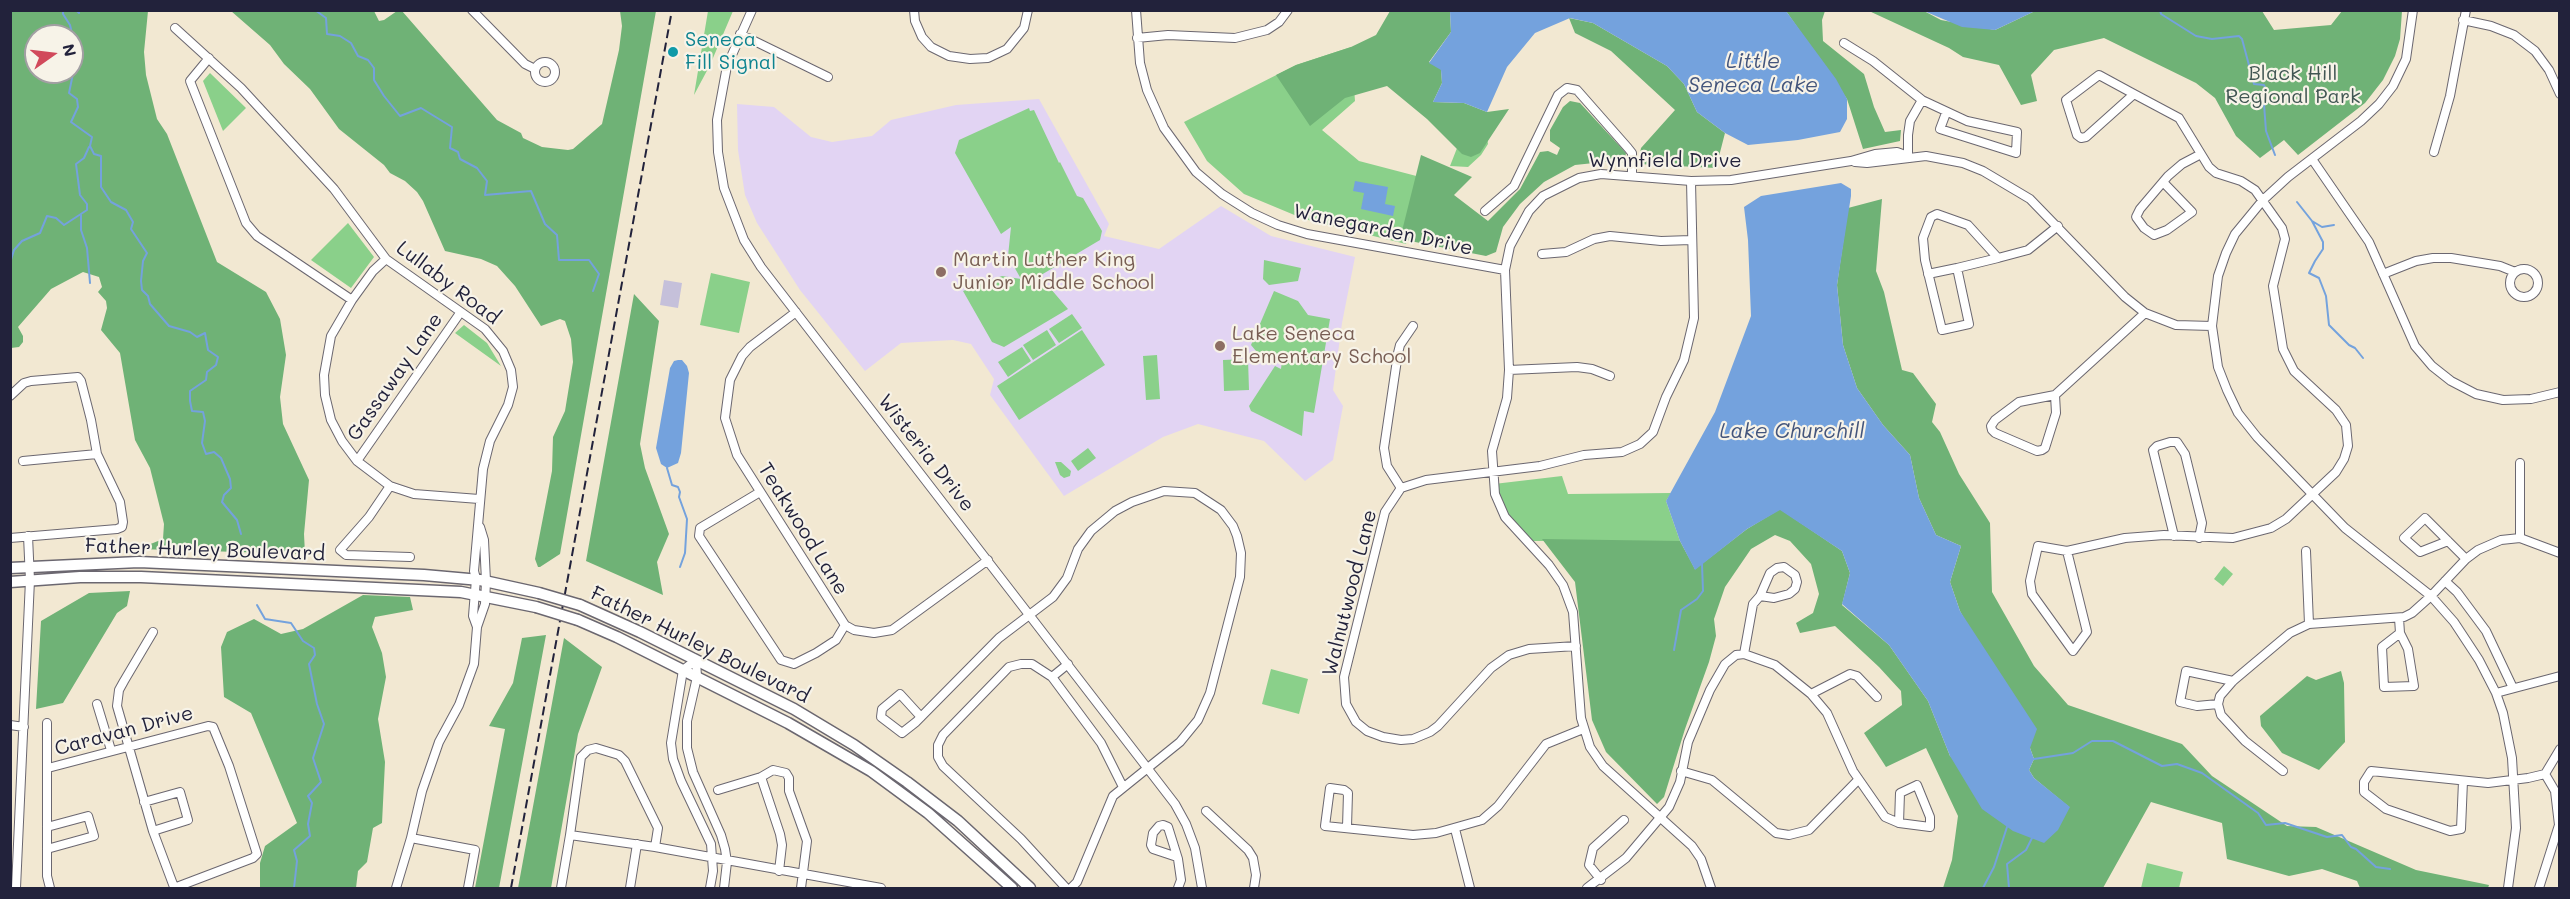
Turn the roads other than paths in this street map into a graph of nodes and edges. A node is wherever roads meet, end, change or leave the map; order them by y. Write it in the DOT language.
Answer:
graph roads {
  1 [pos="472,10"];
  2 [pos="752,10"];
  3 [pos="914,10"];
  4 [pos="1028,10"];
  5 [pos="1136,10"];
  6 [pos="1288,10"];
  7 [pos="2413,10"];
  8 [pos="2466,10"];
  9 [pos="2463,20"];
  10 [pos="175,28"];
  11 [pos="740,34"];
  12 [pos="1137,38"];
  13 [pos="1844,43"];
  14 [pos="208,58"];
  15 [pos="535,69"];
  16 [pos="828,77"];
  17 [pos="2134,94"];
  18 [pos="2559,94"];
  19 [pos="1922,100"];
  20 [pos="1946,112"];
  21 [pos="2434,152"];
  22 [pos="2201,154"];
  23 [pos="1908,156"];
  24 [pos="2312,159"];
  25 [pos="1632,175"];
  26 [pos="1691,181"];
  27 [pos="2163,182"];
  28 [pos="2263,200"];
  29 [pos="1485,211"];
  30 [pos="2058,226"];
  31 [pos="1691,240"];
  32 [pos="1542,254"];
  33 [pos="1998,258"];
  34 [pos="386,259"];
  35 [pos="1957,268"];
  36 [pos="1505,270"];
  37 [pos="2515,272"];
  38 [pos="1928,274"];
  39 [pos="2384,274"];
  40 [pos="352,300"];
  41 [pos="796,312"];
  42 [pos="460,313"];
  43 [pos="2145,313"];
  44 [pos="1413,326"];
  45 [pos="2212,326"];
  46 [pos="1509,370"];
  47 [pos="1610,376"];
  48 [pos="2559,392"];
  49 [pos="2055,395"];
  50 [pos="10,396"];
  51 [pos="97,454"];
  52 [pos="23,461"];
  53 [pos="357,461"];
  54 [pos="2520,463"];
  55 [pos="1493,473"];
  56 [pos="390,486"];
  57 [pos="1401,488"];
  58 [pos="760,492"];
  59 [pos="2312,495"];
  60 [pos="479,499"];
  61 [pos="28,536"];
  62 [pos="2174,536"];
  63 [pos="10,538"];
  64 [pos="2199,538"];
  65 [pos="2520,538"];
  66 [pos="2448,541"];
  67 [pos="2067,551"];
  68 [pos="2306,551"];
  69 [pos="2559,553"];
  70 [pos="410,557"];
  71 [pos="2466,559"];
  72 [pos="988,560"];
  73 [pos="30,565"];
  74 [pos="10,568"];
  75 [pos="30,580"];
  76 [pos="481,580"];
  77 [pos="2445,581"];
  78 [pos="10,582"];
  79 [pos="480,595"];
  80 [pos="1760,596"];
  81 [pos="2431,596"];
  82 [pos="1030,615"];
  83 [pos="2399,618"];
  84 [pos="2309,624"];
  85 [pos="845,625"];
  86 [pos="153,632"];
  87 [pos="2400,633"];
  88 [pos="1576,646"];
  89 [pos="1744,654"];
  90 [pos="696,660"];
  91 [pos="1068,664"];
  92 [pos="683,670"];
  93 [pos="2559,676"];
  94 [pos="697,677"];
  95 [pos="1052,677"];
  96 [pos="2233,681"];
  97 [pos="2513,688"];
  98 [pos="2496,693"];
  99 [pos="1811,694"];
  100 [pos="1877,697"];
  101 [pos="98,704"];
  102 [pos="2218,704"];
  103 [pos="921,717"];
  104 [pos="47,723"];
  105 [pos="10,725"];
  106 [pos="24,727"];
  107 [pos="1583,729"];
  108 [pos="128,747"];
  109 [pos="111,750"];
  110 [pos="2559,750"];
  111 [pos="48,768"];
  112 [pos="1149,768"];
  113 [pos="1681,771"];
  114 [pos="2283,771"];
  115 [pos="2545,774"];
  116 [pos="760,777"];
  117 [pos="2514,779"];
  118 [pos="1858,780"];
  119 [pos="2463,781"];
  120 [pos="1123,787"];
  121 [pos="718,790"];
  122 [pos="144,802"];
  123 [pos="1206,811"];
  124 [pos="1661,817"];
  125 [pos="1624,820"];
  126 [pos="1899,823"];
  127 [pos="2559,825"];
  128 [pos="47,827"];
  129 [pos="1347,827"];
  130 [pos="1455,829"];
  131 [pos="153,831"];
  132 [pos="570,835"];
  133 [pos="411,838"];
  134 [pos="637,844"];
  135 [pos="655,847"];
  136 [pos="47,849"];
  137 [pos="1177,857"];
  138 [pos="713,858"];
  139 [pos="727,862"];
  140 [pos="779,871"];
  141 [pos="803,875"];
  142 [pos="1601,880"];
  143 [pos="16,888"];
  144 [pos="50,888"];
  145 [pos="174,888"];
  146 [pos="396,888"];
  147 [pos="468,888"];
  148 [pos="561,888"];
  149 [pos="630,888"];
  150 [pos="710,888"];
  151 [pos="724,888"];
  152 [pos="801,888"];
  153 [pos="881,888"];
  154 [pos="1012,888"];
  155 [pos="1030,888"];
  156 [pos="1065,888"];
  157 [pos="1071,888"];
  158 [pos="1178,888"];
  159 [pos="1202,888"];
  160 [pos="1254,888"];
  161 [pos="1470,888"];
  162 [pos="1587,888"];
  163 [pos="1712,888"];
  164 [pos="2508,888"];
  165 [pos="2539,888"];
  1 -- 15 [label="street"];
  2 -- 11 [label="street, Wisteria Drive"];
  3 -- 4 [label="street"];
  5 -- 12 [label="street, Wanegarden Drive"];
  6 -- 12 [label="street"];
  7 -- 24 [label="street"];
  8 -- 9 [label="street"];
  9 -- 18 [label="street"];
  9 -- 21 [label="street"];
  10 -- 14 [label="street, Lullaby Road"];
  11 -- 16 [label="street"];
  11 -- 41 [label="street, Wisteria Drive"];
  12 -- 36 [label="street, Wanegarden Drive"];
  13 -- 19 [label="street"];
  14 -- 34 [label="street, Lullaby Road"];
  14 -- 40 [label="street"];
  17 -- 17 [label="street"];
  17 -- 22 [label="street"];
  19 -- 20 [label="street"];
  19 -- 23 [label="street"];
  20 -- 20 [label="street"];
  22 -- 27 [label="street"];
  22 -- 28 [label="street"];
  23 -- 26 [label="street, Wynnfield Drive"];
  23 -- 30 [label="street, Wynnfield Drive"];
  24 -- 28 [label="street"];
  24 -- 39 [label="street"];
  25 -- 26 [label="street, Wynnfield Drive"];
  25 -- 29 [label="street"];
  25 -- 36 [label="street, Wynnfield Drive"];
  26 -- 31 [label="street"];
  27 -- 27 [label="street"];
  28 -- 45 [label="street"];
  28 -- 59 [label="street"];
  30 -- 33 [label="street"];
  30 -- 43 [label="street, Wynnfield Drive"];
  31 -- 32 [label="street"];
  31 -- 55 [label="street"];
  33 -- 35 [label="street"];
  33 -- 38 [label="street"];
  34 -- 40 [label="street"];
  34 -- 42 [label="street, Lullaby Road"];
  35 -- 38 [label="street"];
  35 -- 38 [label="street"];
  36 -- 46 [label="street, Wynnfield Drive"];
  37 -- 39 [label="street"];
  39 -- 48 [label="street"];
  40 -- 53 [label="street"];
  41 -- 58 [label="street, Teakwood Lane"];
  41 -- 72 [label="street, Wisteria Drive"];
  42 -- 53 [label="street, Gassaway Lane"];
  42 -- 60 [label="street, Lullaby Road"];
  43 -- 45 [label="street, Wynnfield Drive"];
  43 -- 49 [label="street"];
  44 -- 57 [label="street"];
  45 -- 59 [label="street"];
  46 -- 47 [label="street"];
  46 -- 55 [label="street, Wynnfield Drive"];
  49 -- 49 [label="street"];
  50 -- 51 [label="street"];
  51 -- 52 [label="street"];
  51 -- 61 [label="street"];
  53 -- 56 [label="street"];
  54 -- 65 [label="street"];
  55 -- 57 [label="street"];
  55 -- 88 [label="street, Wynnfield Drive"];
  56 -- 60 [label="street"];
  56 -- 70 [label="street"];
  57 -- 88 [label="street, Walnutwood Lane"];
  58 -- 85 [label="street, Teakwood Lane"];
  58 -- 85 [label="street"];
  59 -- 64 [label="street"];
  59 -- 81 [label="street"];
  60 -- 76 [label="street, Lullaby Road"];
  61 -- 63 [label="street"];
  61 -- 73 [label="street"];
  62 -- 64 [label="street"];
  62 -- 64 [label="street"];
  62 -- 67 [label="street"];
  65 -- 69 [label="street"];
  65 -- 71 [label="street"];
  66 -- 66 [label="street"];
  66 -- 71 [label="street"];
  67 -- 67 [label="street"];
  68 -- 84 [label="street"];
  71 -- 77 [label="street"];
  72 -- 82 [label="street, Wisteria Drive"];
  72 -- 85 [label="street, Teakwood Lane"];
  73 -- 74 [label="main road, Father Hurley Boulevard"];
  73 -- 75 [label="street"];
  73 -- 76 [label="main road, Father Hurley Boulevard"];
  75 -- 78 [label="main road, Father Hurley Boulevard"];
  75 -- 79 [label="main road, Father Hurley Boulevard"];
  75 -- 106 [label="street"];
  76 -- 79 [label="street, Lullaby Road"];
  76 -- 90 [label="main road, Father Hurley Boulevard, bridge"];
  77 -- 81 [label="street"];
  77 -- 97 [label="street"];
  79 -- 92 [label="main road, Father Hurley Boulevard, bridge"];
  79 -- 133 [label="street, Lullaby Road"];
  80 -- 80 [label="street"];
  80 -- 89 [label="street"];
  81 -- 83 [label="street"];
  81 -- 98 [label="street"];
  82 -- 91 [label="street, Wisteria Drive"];
  82 -- 103 [label="street"];
  82 -- 112 [label="street"];
  83 -- 84 [label="street"];
  83 -- 87 [label="street"];
  84 -- 96 [label="street"];
  86 -- 108 [label="street"];
  87 -- 87 [label="street"];
  88 -- 107 [label="street, Wynnfield Drive"];
  89 -- 99 [label="street"];
  89 -- 113 [label="street"];
  90 -- 92 [label="street"];
  90 -- 94 [label="street"];
  90 -- 155 [label="main road, Father Hurley Boulevard"];
  91 -- 95 [label="street"];
  91 -- 112 [label="street, Wisteria Drive"];
  92 -- 94 [label="main road, Father Hurley Boulevard"];
  92 -- 138 [label="street"];
  93 -- 97 [label="street"];
  94 -- 139 [label="street"];
  94 -- 154 [label="main road, Father Hurley Boulevard"];
  95 -- 120 [label="street"];
  95 -- 156 [label="street"];
  96 -- 102 [label="street"];
  96 -- 102 [label="street"];
  97 -- 98 [label="street"];
  98 -- 117 [label="street"];
  99 -- 100 [label="street"];
  99 -- 118 [label="street"];
  101 -- 109 [label="street"];
  102 -- 114 [label="street"];
  103 -- 103 [label="street"];
  104 -- 111 [label="street"];
  105 -- 106 [label="street"];
  106 -- 143 [label="street"];
  107 -- 124 [label="street, Wynnfield Drive"];
  107 -- 130 [label="street"];
  108 -- 109 [label="street, Caravan Drive"];
  108 -- 122 [label="street"];
  108 -- 145 [label="street, Caravan Drive"];
  109 -- 111 [label="street, Caravan Drive"];
  110 -- 115 [label="street"];
  111 -- 128 [label="street, Caravan Drive"];
  112 -- 120 [label="street"];
  112 -- 159 [label="street, Wisteria Drive"];
  113 -- 118 [label="street"];
  113 -- 124 [label="street"];
  115 -- 117 [label="street"];
  115 -- 127 [label="street"];
  116 -- 121 [label="street"];
  116 -- 140 [label="street"];
  116 -- 141 [label="street"];
  117 -- 119 [label="street"];
  117 -- 164 [label="street"];
  118 -- 126 [label="street"];
  119 -- 119 [label="street"];
  120 -- 157 [label="street"];
  122 -- 131 [label="street"];
  122 -- 131 [label="street"];
  123 -- 160 [label="street"];
  124 -- 142 [label="street"];
  124 -- 163 [label="street, Wynnfield Drive"];
  125 -- 142 [label="street"];
  126 -- 126 [label="street"];
  127 -- 165 [label="street"];
  128 -- 136 [label="street, Caravan Drive"];
  128 -- 136 [label="street"];
  129 -- 129 [label="street"];
  129 -- 130 [label="street"];
  130 -- 161 [label="street"];
  131 -- 145 [label="street"];
  132 -- 134 [label="street"];
  132 -- 135 [label="street"];
  132 -- 148 [label="street"];
  133 -- 146 [label="street, Lullaby Road"];
  133 -- 147 [label="street"];
  134 -- 135 [label="street"];
  134 -- 149 [label="street"];
  135 -- 138 [label="street"];
  136 -- 144 [label="street, Caravan Drive"];
  137 -- 158 [label="street"];
  138 -- 139 [label="street"];
  138 -- 150 [label="street"];
  139 -- 140 [label="street"];
  139 -- 151 [label="street"];
  140 -- 141 [label="street"];
  141 -- 152 [label="street"];
  141 -- 153 [label="street"];
  142 -- 162 [label="street"];
}
